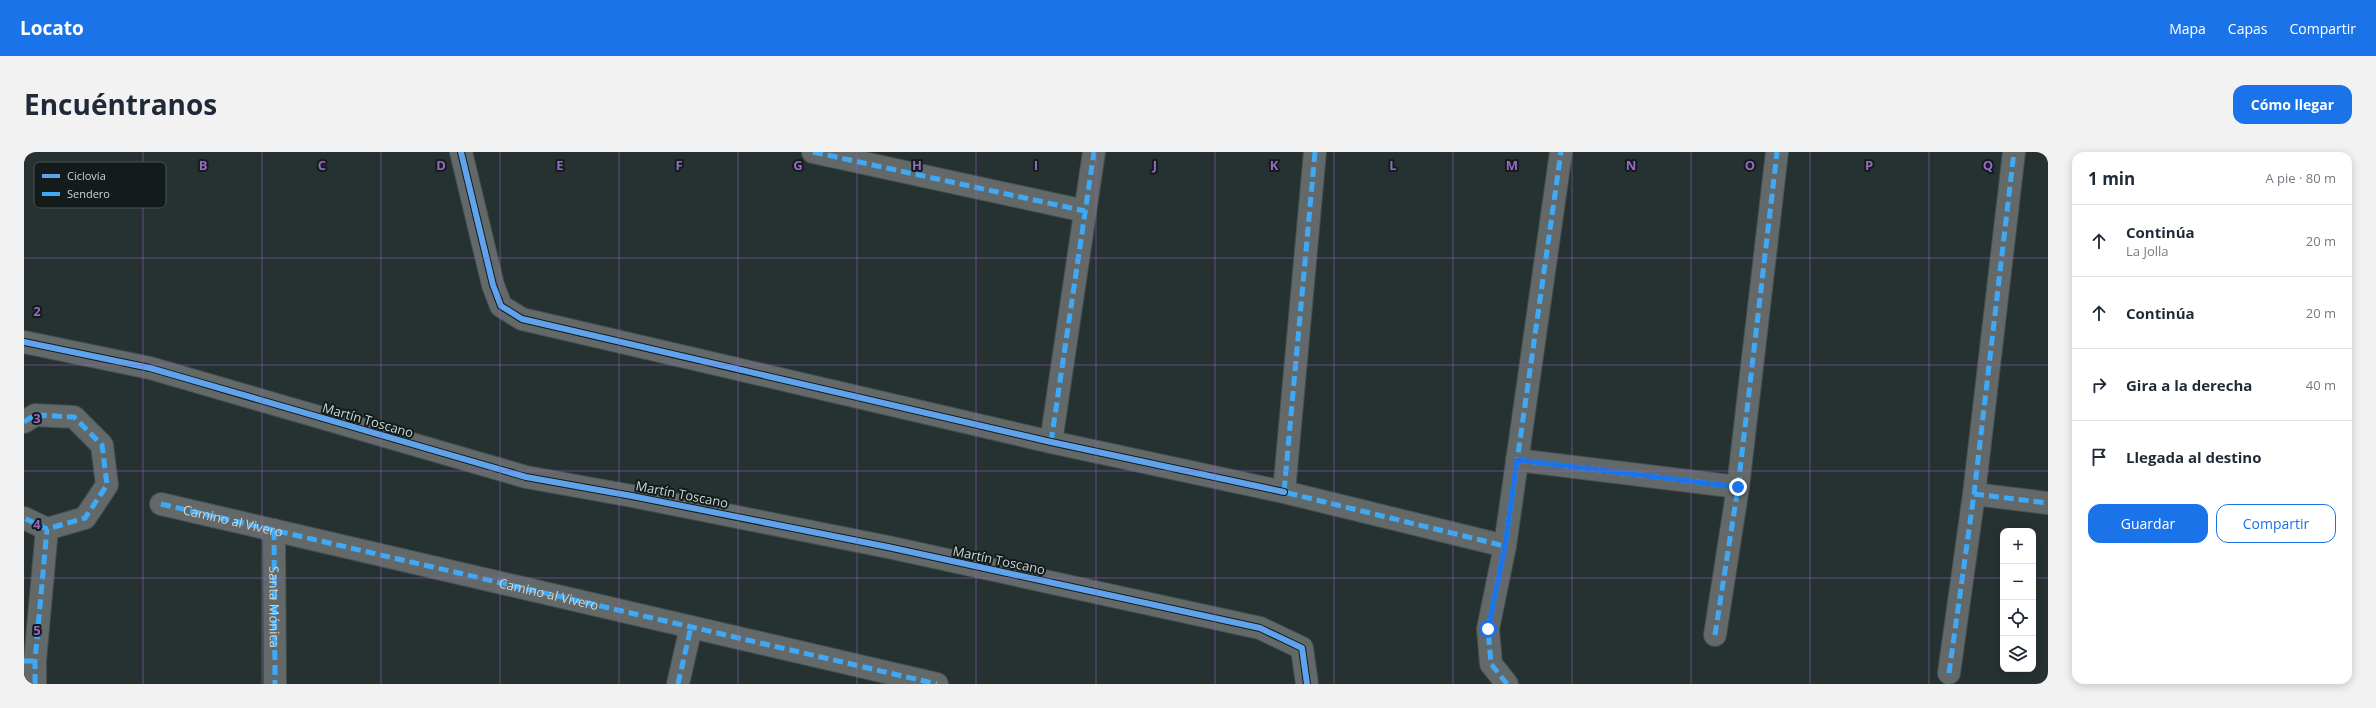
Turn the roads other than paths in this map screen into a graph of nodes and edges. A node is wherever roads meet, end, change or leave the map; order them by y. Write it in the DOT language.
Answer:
graph roads {
  1 [pos="461,152"];
  2 [pos="813,152"];
  3 [pos="1094,152"];
  4 [pos="1315,152"];
  5 [pos="1561,152"];
  6 [pos="1777,152"];
  7 [pos="2014,152"];
  8 [pos="1085,211"];
  9 [pos="24,342"];
  10 [pos="24,422"];
  11 [pos="1051,442"];
  12 [pos="1517,460"];
  13 [pos="1738,487"];
  14 [pos="1284,492"];
  15 [pos="1974,494"];
  16 [pos="2048,503"];
  17 [pos="161,504"];
  18 [pos="24,518"];
  19 [pos="47,529"];
  20 [pos="274,530"];
  21 [pos="1505,546"];
  22 [pos="691,627"];
  23 [pos="1715,635"];
  24 [pos="30,661"];
  25 [pos="1949,673"];
  26 [pos="929,683"];
  27 [pos="35,684"];
  28 [pos="275,684"];
  29 [pos="678,684"];
  30 [pos="1307,684"];
  31 [pos="1507,684"];
  1 -- 11 [label="street"];
  2 -- 8 [label="street"];
  3 -- 8 [label="street"];
  4 -- 14 [label="street"];
  5 -- 12 [label="street"];
  6 -- 13 [label="street"];
  7 -- 15 [label="street"];
  8 -- 11 [label="street"];
  9 -- 30 [label="street, Martín Toscano"];
  10 -- 19 [label="street"];
  11 -- 14 [label="street"];
  12 -- 13 [label="street"];
  12 -- 21 [label="street"];
  13 -- 23 [label="street"];
  14 -- 21 [label="street"];
  15 -- 16 [label="street"];
  15 -- 25 [label="street"];
  17 -- 20 [label="street, Camino al Vivero"];
  18 -- 19 [label="street"];
  19 -- 24 [label="street"];
  20 -- 22 [label="street, Camino al Vivero"];
  20 -- 28 [label="street, Santa Mónica"];
  21 -- 31 [label="street"];
  22 -- 26 [label="street, Camino al Vivero"];
  22 -- 29 [label="street"];
  24 -- 27 [label="street"];
}
